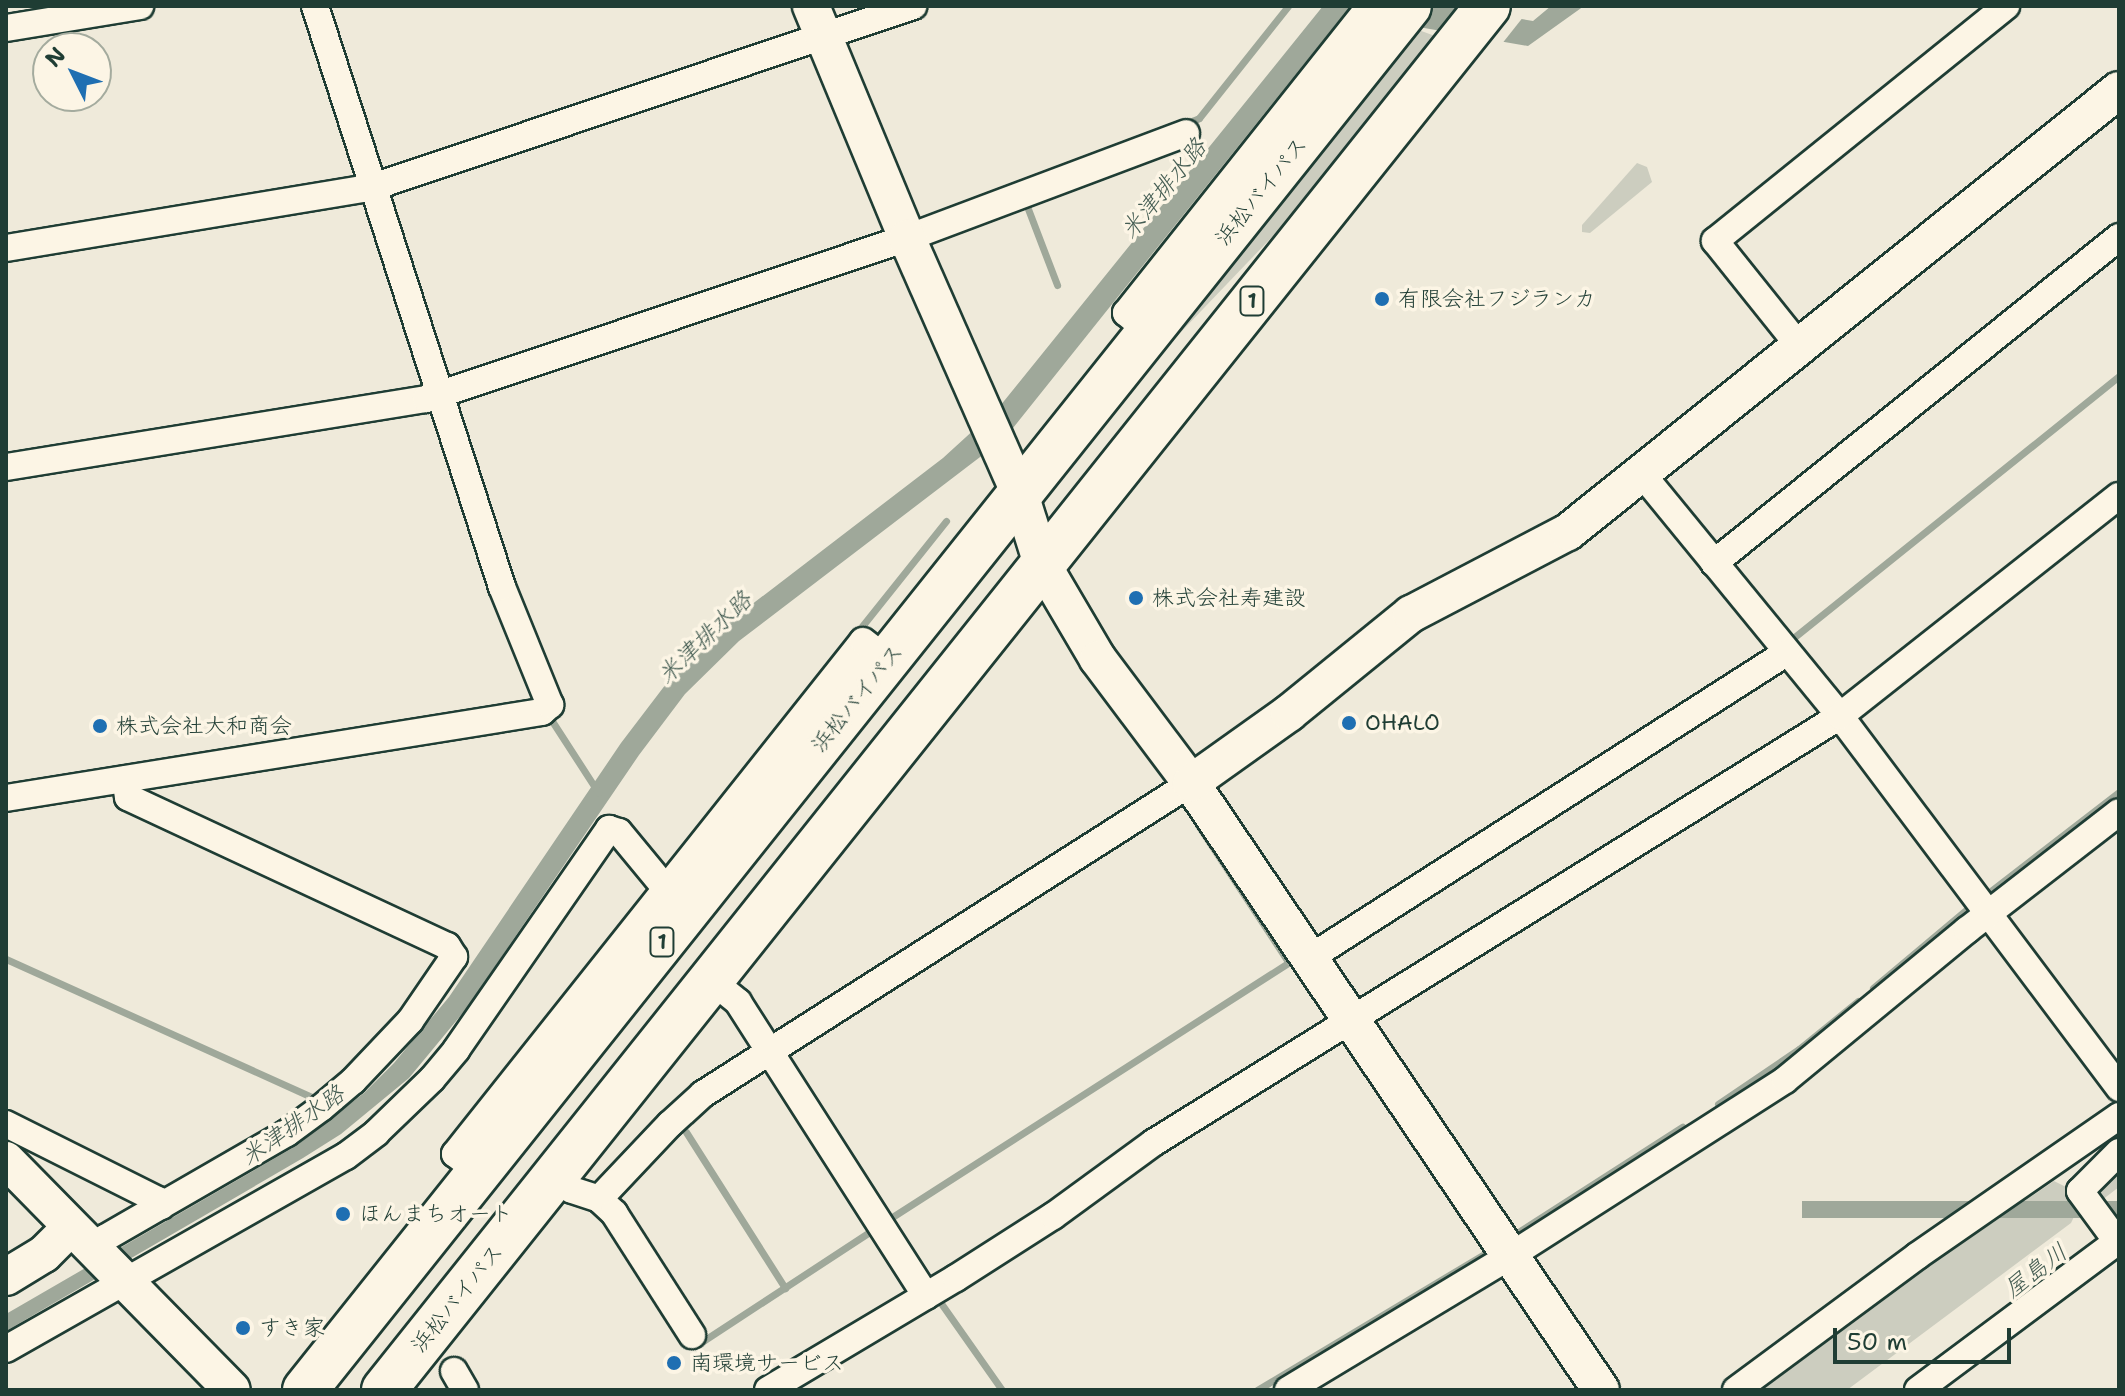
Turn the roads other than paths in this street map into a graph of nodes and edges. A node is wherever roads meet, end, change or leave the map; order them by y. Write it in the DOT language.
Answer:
graph roads {
  1 [pos="140,6"];
  2 [pos="315,6"];
  3 [pos="913,6"];
  4 [pos="2006,6"];
  5 [pos="1383,14"];
  6 [pos="1479,18"];
  7 [pos="818,22"];
  8 [pos="6,28"];
  9 [pos="2119,90"];
  10 [pos="1186,133"];
  11 [pos="373,187"];
  12 [pos="2119,237"];
  13 [pos="907,238"];
  14 [pos="6,248"];
  15 [pos="1800,347"];
  16 [pos="440,394"];
  17 [pos="6,467"];
  18 [pos="1642,474"];
  19 [pos="2119,496"];
  20 [pos="1031,529"];
  21 [pos="1714,563"];
  22 [pos="1786,653"];
  23 [pos="1840,716"];
  24 [pos="125,779"];
  25 [pos="1191,783"];
  26 [pos="6,798"];
  27 [pos="2119,812"];
  28 [pos="680,896"];
  29 [pos="1989,913"];
  30 [pos="1308,959"];
  31 [pos="711,980"];
  32 [pos="1350,1023"];
  33 [pos="769,1051"];
  34 [pos="2119,1088"];
  35 [pos="604,1114"];
  36 [pos="2119,1116"];
  37 [pos="6,1124"];
  38 [pos="2119,1152"];
  39 [pos="6,1160"];
  40 [pos="555,1177"];
  41 [pos="599,1199"];
  42 [pos="161,1206"];
  43 [pos="2117,1240"];
  44 [pos="87,1242"];
  45 [pos="1510,1256"];
  46 [pos="6,1277"];
  47 [pos="123,1279"];
  48 [pos="926,1296"];
  49 [pos="692,1335"];
  50 [pos="6,1349"];
  51 [pos="232,1390"];
  52 [pos="305,1390"];
  53 [pos="340,1390"];
  54 [pos="384,1390"];
  55 [pos="768,1390"];
  56 [pos="1288,1390"];
  57 [pos="1601,1390"];
  58 [pos="1736,1390"];
  59 [pos="1918,1390"];
  1 -- 8 [label="street"];
  2 -- 11 [label="street"];
  3 -- 7 [label="street"];
  4 -- 15 [label="street"];
  5 -- 20 [label="highway, 浜松バイパス / 1"];
  6 -- 20 [label="highway, 浜松バイパス / 1"];
  7 -- 11 [label="street"];
  7 -- 13 [label="street"];
  9 -- 15 [label="street"];
  10 -- 13 [label="street"];
  11 -- 14 [label="street"];
  11 -- 16 [label="street"];
  12 -- 21 [label="street"];
  13 -- 16 [label="street"];
  13 -- 20 [label="street"];
  15 -- 18 [label="street"];
  16 -- 17 [label="street"];
  16 -- 24 [label="street"];
  18 -- 21 [label="street"];
  18 -- 25 [label="street"];
  19 -- 23 [label="street"];
  20 -- 25 [label="street"];
  20 -- 28 [label="highway, 浜松バイパス / 1"];
  20 -- 28 [label="highway"];
  20 -- 31 [label="highway, 浜松バイパス / 1"];
  21 -- 22 [label="street"];
  22 -- 23 [label="street"];
  22 -- 30 [label="street"];
  23 -- 29 [label="street"];
  23 -- 32 [label="street"];
  24 -- 26 [label="street"];
  24 -- 42 [label="street"];
  25 -- 30 [label="street"];
  25 -- 33 [label="street"];
  27 -- 29 [label="street"];
  28 -- 47 [label="street"];
  28 -- 52 [label="highway, 浜松バイパス / 1"];
  29 -- 34 [label="street"];
  29 -- 45 [label="street"];
  30 -- 32 [label="street"];
  31 -- 33 [label="street"];
  31 -- 35 [label="highway, 浜松バイパス / 1"];
  32 -- 45 [label="street"];
  32 -- 48 [label="street"];
  33 -- 41 [label="street"];
  33 -- 48 [label="street"];
  35 -- 40 [label="highway, 浜松バイパス / 1"];
  35 -- 53 [label="highway"];
  36 -- 58 [label="street"];
  37 -- 42 [label="street"];
  38 -- 43 [label="street"];
  39 -- 44 [label="street"];
  40 -- 41 [label="street"];
  40 -- 54 [label="highway, 浜松バイパス / 1"];
  41 -- 49 [label="street"];
  42 -- 44 [label="street"];
  43 -- 59 [label="street"];
  44 -- 46 [label="street"];
  44 -- 47 [label="street"];
  45 -- 56 [label="street"];
  45 -- 57 [label="street"];
  47 -- 50 [label="street"];
  47 -- 51 [label="street"];
  48 -- 55 [label="street"];
}
